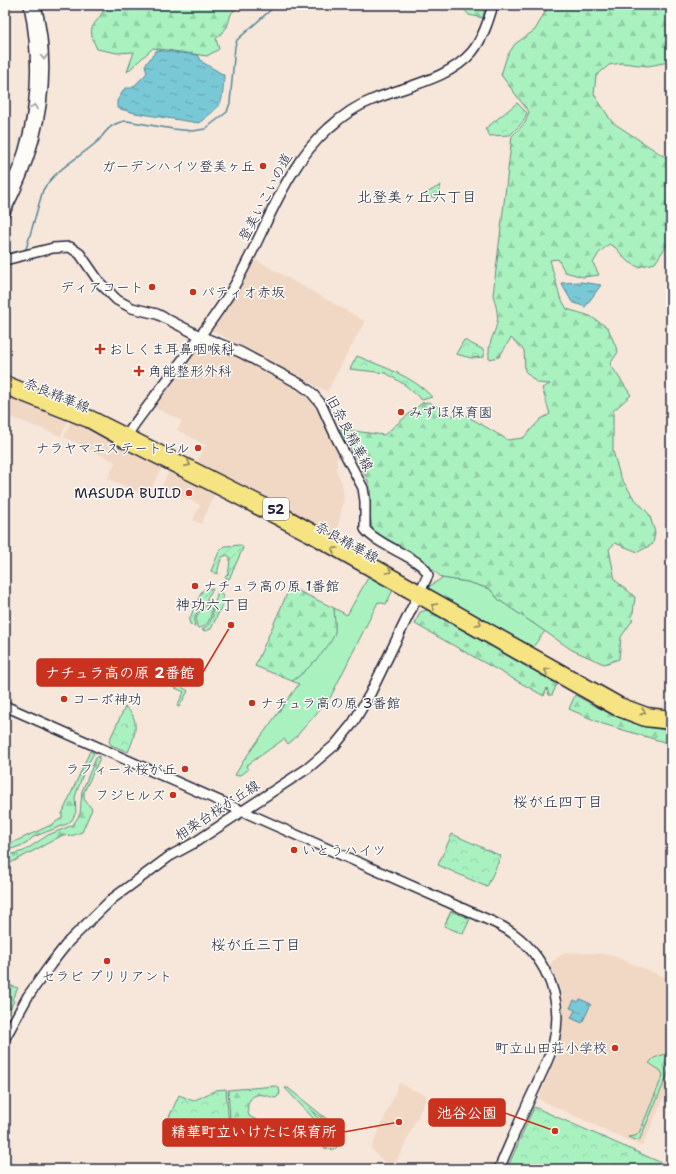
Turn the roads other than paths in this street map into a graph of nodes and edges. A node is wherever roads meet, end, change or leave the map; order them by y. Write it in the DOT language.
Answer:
graph roads {
  1 [pos="29,5"];
  2 [pos="36,5"];
  3 [pos="493,5"];
  4 [pos="5,197"];
  5 [pos="5,212"];
  6 [pos="5,260"];
  7 [pos="200,336"];
  8 [pos="5,381"];
  9 [pos="5,390"];
  10 [pos="126,438"];
  11 [pos="419,593"];
  12 [pos="5,706"];
  13 [pos="671,716"];
  14 [pos="671,724"];
  15 [pos="242,811"];
  16 [pos="5,1038"];
  17 [pos="499,1169"];
  4 -- 1 [label="street, one-way"];
  2 -- 5 [label="street, one-way"];
  3 -- 7 [label="street, 登美いこいの道"];
  6 -- 7 [label="street, 旧奈良精華線"];
  7 -- 10 [label="street, 登美いこいの道"];
  7 -- 11 [label="street, 旧奈良精華線"];
  8 -- 10 [label="main road, 奈良精華線 / 52"];
  9 -- 10 [label="main road, 奈良精華線 / 52"];
  10 -- 11 [label="main road, 奈良精華線 / 52"];
  11 -- 13 [label="main road, 奈良精華線 / 52, one-way"];
  14 -- 11 [label="main road, 奈良精華線 / 52, one-way"];
  11 -- 15 [label="street, 相楽台桜が丘線"];
  12 -- 15 [label="street"];
  15 -- 16 [label="street, 相楽台桜が丘線"];
  15 -- 17 [label="street"];
}
